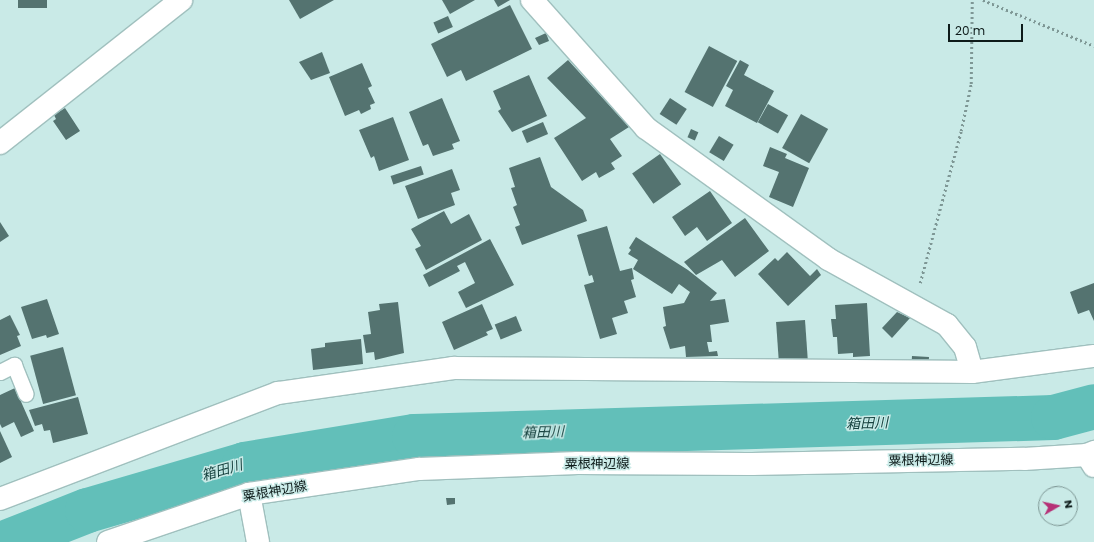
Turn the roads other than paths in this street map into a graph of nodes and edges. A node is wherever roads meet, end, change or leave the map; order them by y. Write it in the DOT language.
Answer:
graph roads {
  1 [pos="181,0"];
  2 [pos="532,0"];
  3 [pos="0,143"];
  4 [pos="1094,356"];
  5 [pos="0,372"];
  6 [pos="972,372"];
  7 [pos="26,394"];
  8 [pos="1092,458"];
  9 [pos="249,494"];
  10 [pos="0,499"];
  11 [pos="108,542"];
  12 [pos="258,542"];
  1 -- 3 [label="street"];
  2 -- 6 [label="street"];
  4 -- 6 [label="street"];
  5 -- 7 [label="lane"];
  6 -- 10 [label="street"];
  8 -- 9 [label="street, 粟根神辺線"];
  9 -- 11 [label="street, 粟根神辺線"];
  9 -- 12 [label="street"];
}
